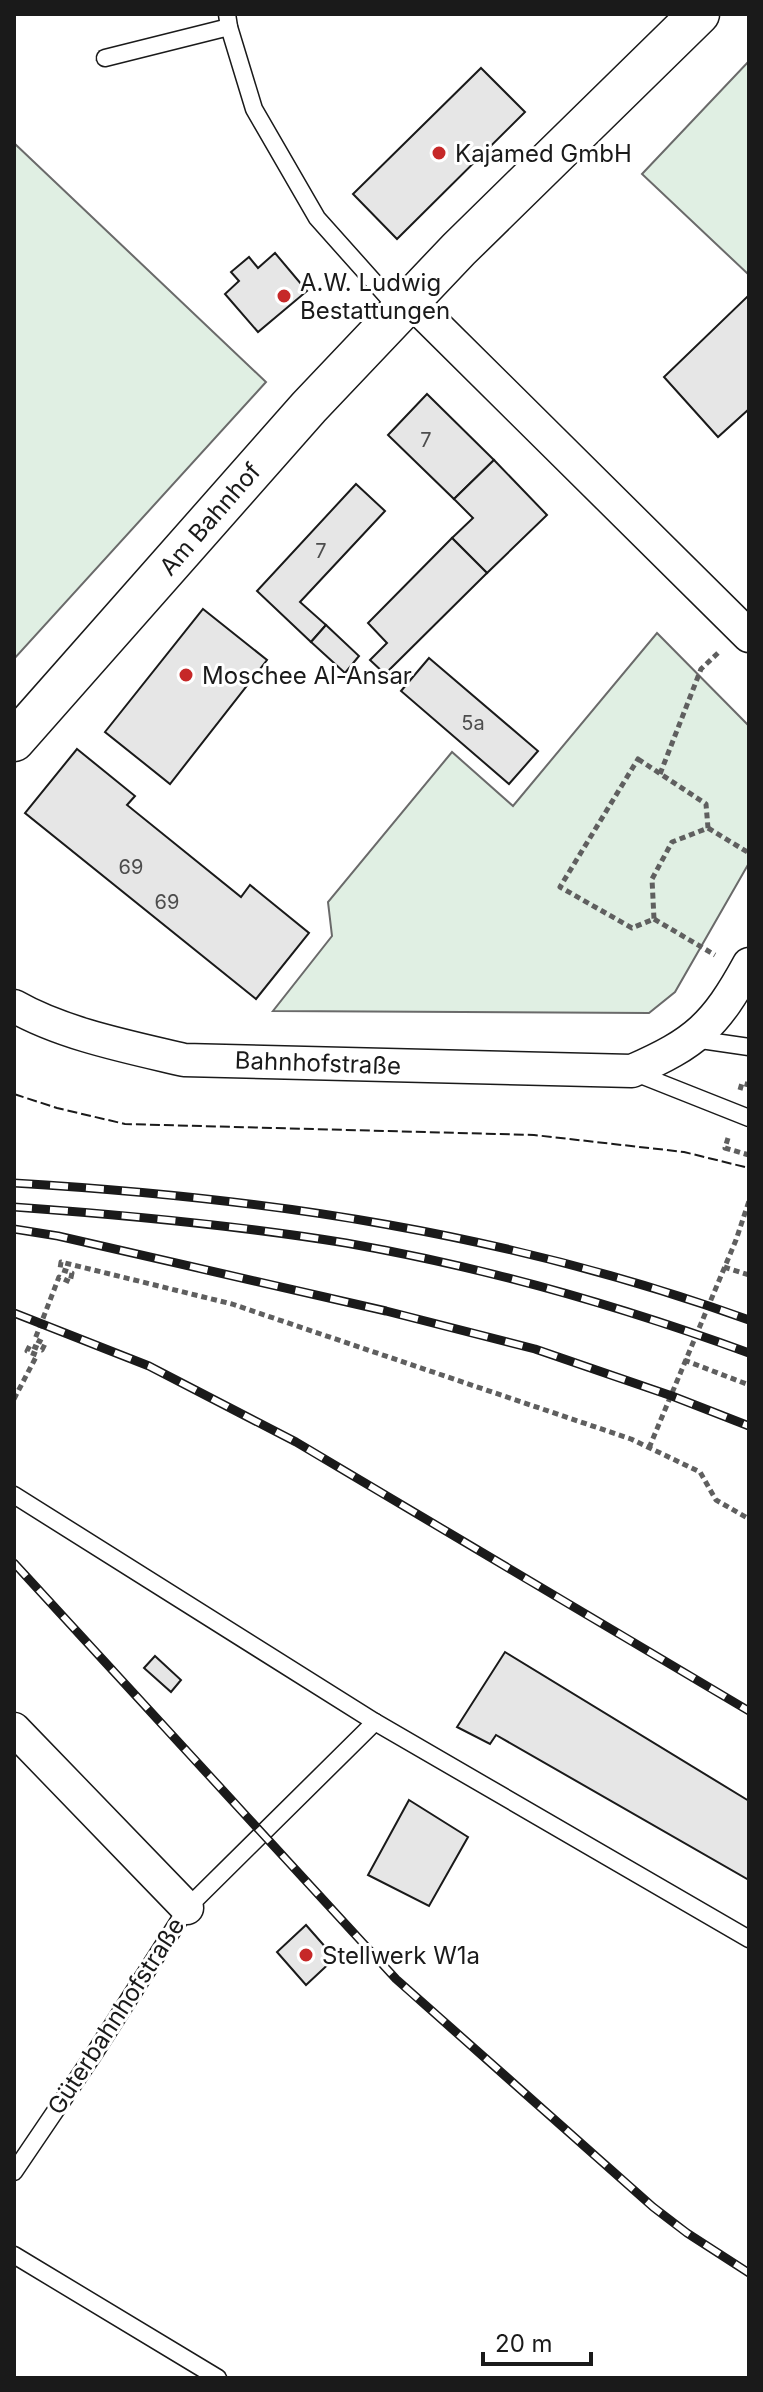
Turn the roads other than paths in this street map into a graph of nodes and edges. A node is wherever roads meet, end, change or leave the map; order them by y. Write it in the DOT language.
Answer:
graph roads {
  1 [pos="691,17"];
  2 [pos="228,20"];
  3 [pos="105,58"];
  4 [pos="405,306"];
  5 [pos="746,633"];
  6 [pos="14,741"];
  7 [pos="747,968"];
  8 [pos="14,1006"];
  9 [pos="694,1039"];
  10 [pos="749,1047"];
  11 [pos="632,1071"];
  12 [pos="749,1118"];
  13 [pos="14,1495"];
  14 [pos="375,1722"];
  15 [pos="14,1729"];
  16 [pos="187,1908"];
  17 [pos="749,1939"];
  18 [pos="14,2172"];
  19 [pos="14,2255"];
  20 [pos="218,2378"];
  1 -- 4 [label="street, Am Bahnhof"];
  2 -- 3 [label="lane"];
  2 -- 4 [label="lane"];
  4 -- 5 [label="street"];
  4 -- 6 [label="street, Am Bahnhof"];
  7 -- 9 [label="street"];
  8 -- 11 [label="street, Bahnhofstraße"];
  9 -- 10 [label="lane"];
  9 -- 11 [label="street"];
  11 -- 12 [label="lane"];
  13 -- 14 [label="lane"];
  14 -- 16 [label="lane"];
  14 -- 17 [label="lane"];
  15 -- 16 [label="street, Güterbahnhofstraße"];
  16 -- 18 [label="lane, Güterbahnhofstraße"];
  19 -- 20 [label="lane"];
}
